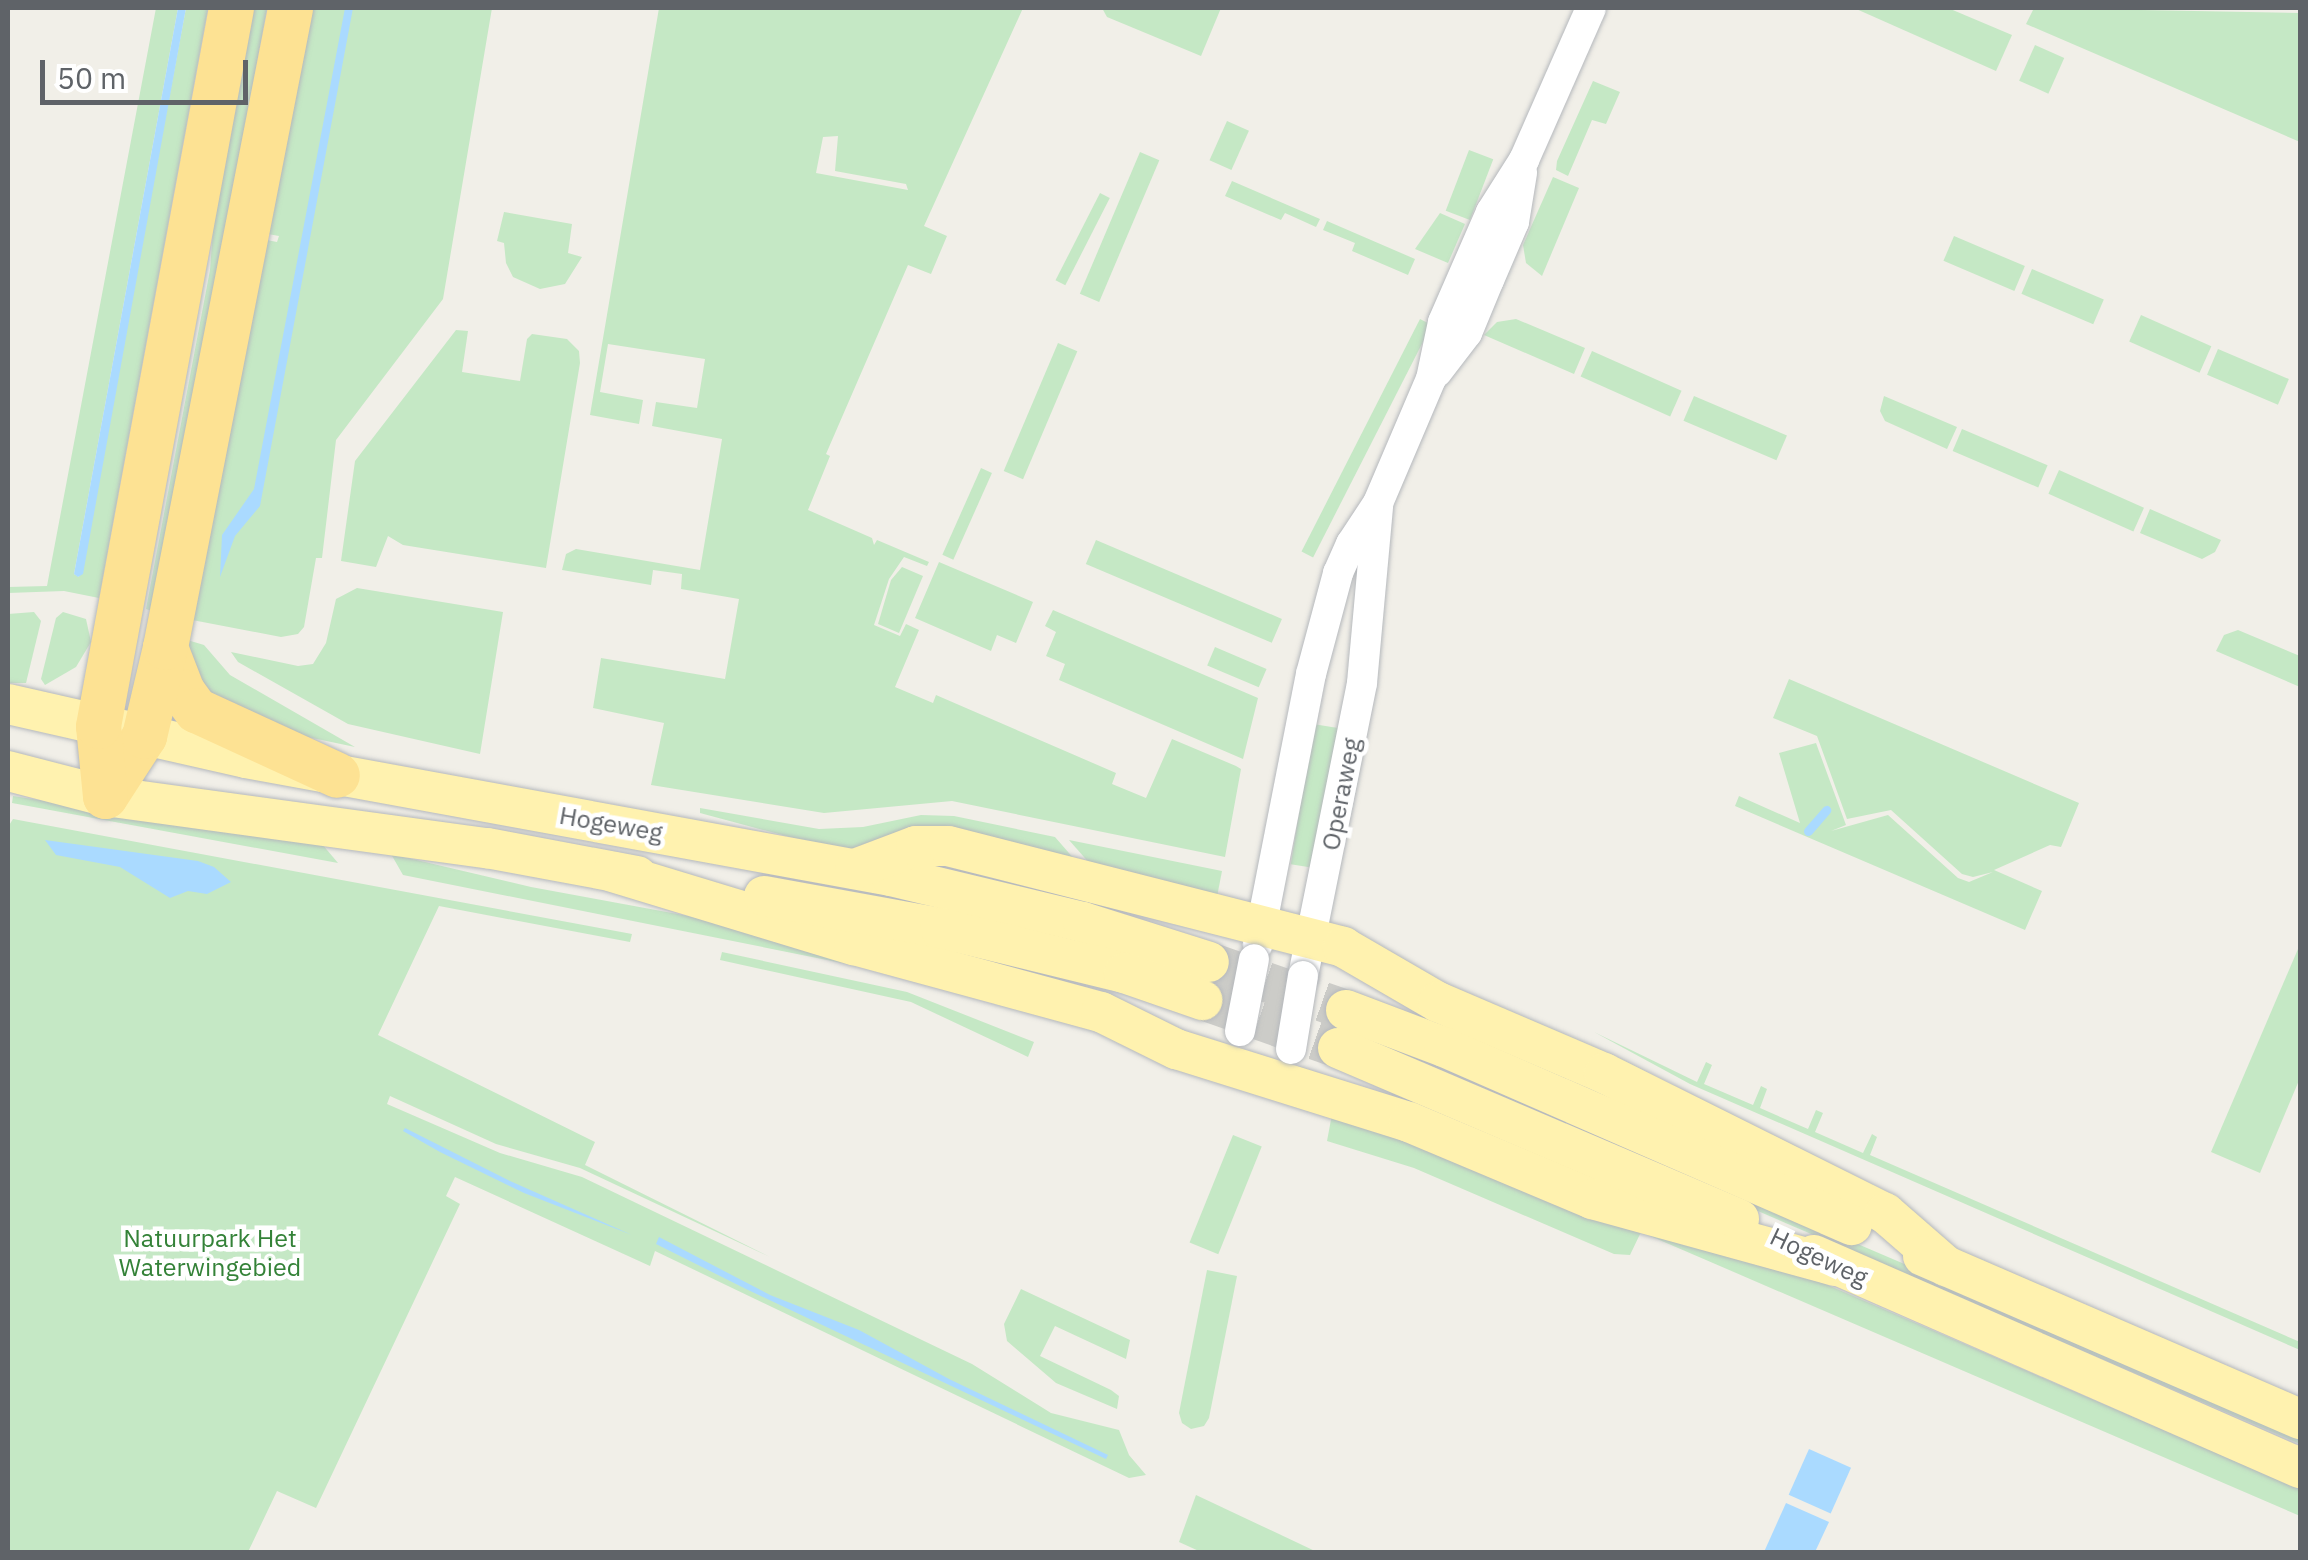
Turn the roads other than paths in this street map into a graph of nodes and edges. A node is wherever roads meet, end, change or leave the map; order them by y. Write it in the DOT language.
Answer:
graph roads {
  1 [pos="231,8"];
  2 [pos="290,8"];
  3 [pos="1592,8"];
  4 [pos="1378,503"];
  5 [pos="166,646"];
  6 [pos="8,704"];
  7 [pos="98,726"];
  8 [pos="144,736"];
  9 [pos="8,771"];
  10 [pos="337,774"];
  11 [pos="105,796"];
  12 [pos="855,869"];
  13 [pos="613,872"];
  14 [pos="1258,943"];
  15 [pos="1307,957"];
  16 [pos="1237,1049"];
  17 [pos="1288,1065"];
  18 [pos="1835,1266"];
  19 [pos="1946,1266"];
  20 [pos="2300,1418"];
  21 [pos="2300,1468"];
  1 -- 7 [label="highway"];
  2 -- 5 [label="highway"];
  3 -- 4 [label="street, Operaweg"];
  4 -- 14 [label="street, Operaweg"];
  4 -- 15 [label="street, Operaweg"];
  5 -- 8 [label="highway"];
  5 -- 10 [label="highway"];
  6 -- 7 [label="main road, Hogeweg"];
  7 -- 8 [label="main road, Hogeweg"];
  7 -- 11 [label="highway"];
  8 -- 10 [label="main road, Hogeweg"];
  8 -- 11 [label="highway"];
  9 -- 11 [label="main road, Hogeweg"];
  10 -- 12 [label="main road, Hogeweg"];
  11 -- 13 [label="main road, Hogeweg"];
  12 -- 13 [label="main road, Hogeweg"];
  12 -- 14 [label="main road"];
  13 -- 16 [label="main road"];
  14 -- 15 [label="main road"];
  14 -- 16 [label="street, Operaweg, bridge"];
  15 -- 17 [label="street, Operaweg, bridge"];
  15 -- 19 [label="main road"];
  16 -- 17 [label="main road"];
  17 -- 18 [label="main road"];
  18 -- 19 [label="main road, Hogeweg"];
  18 -- 21 [label="main road, Hogeweg"];
  19 -- 20 [label="main road, Hogeweg"];
}
